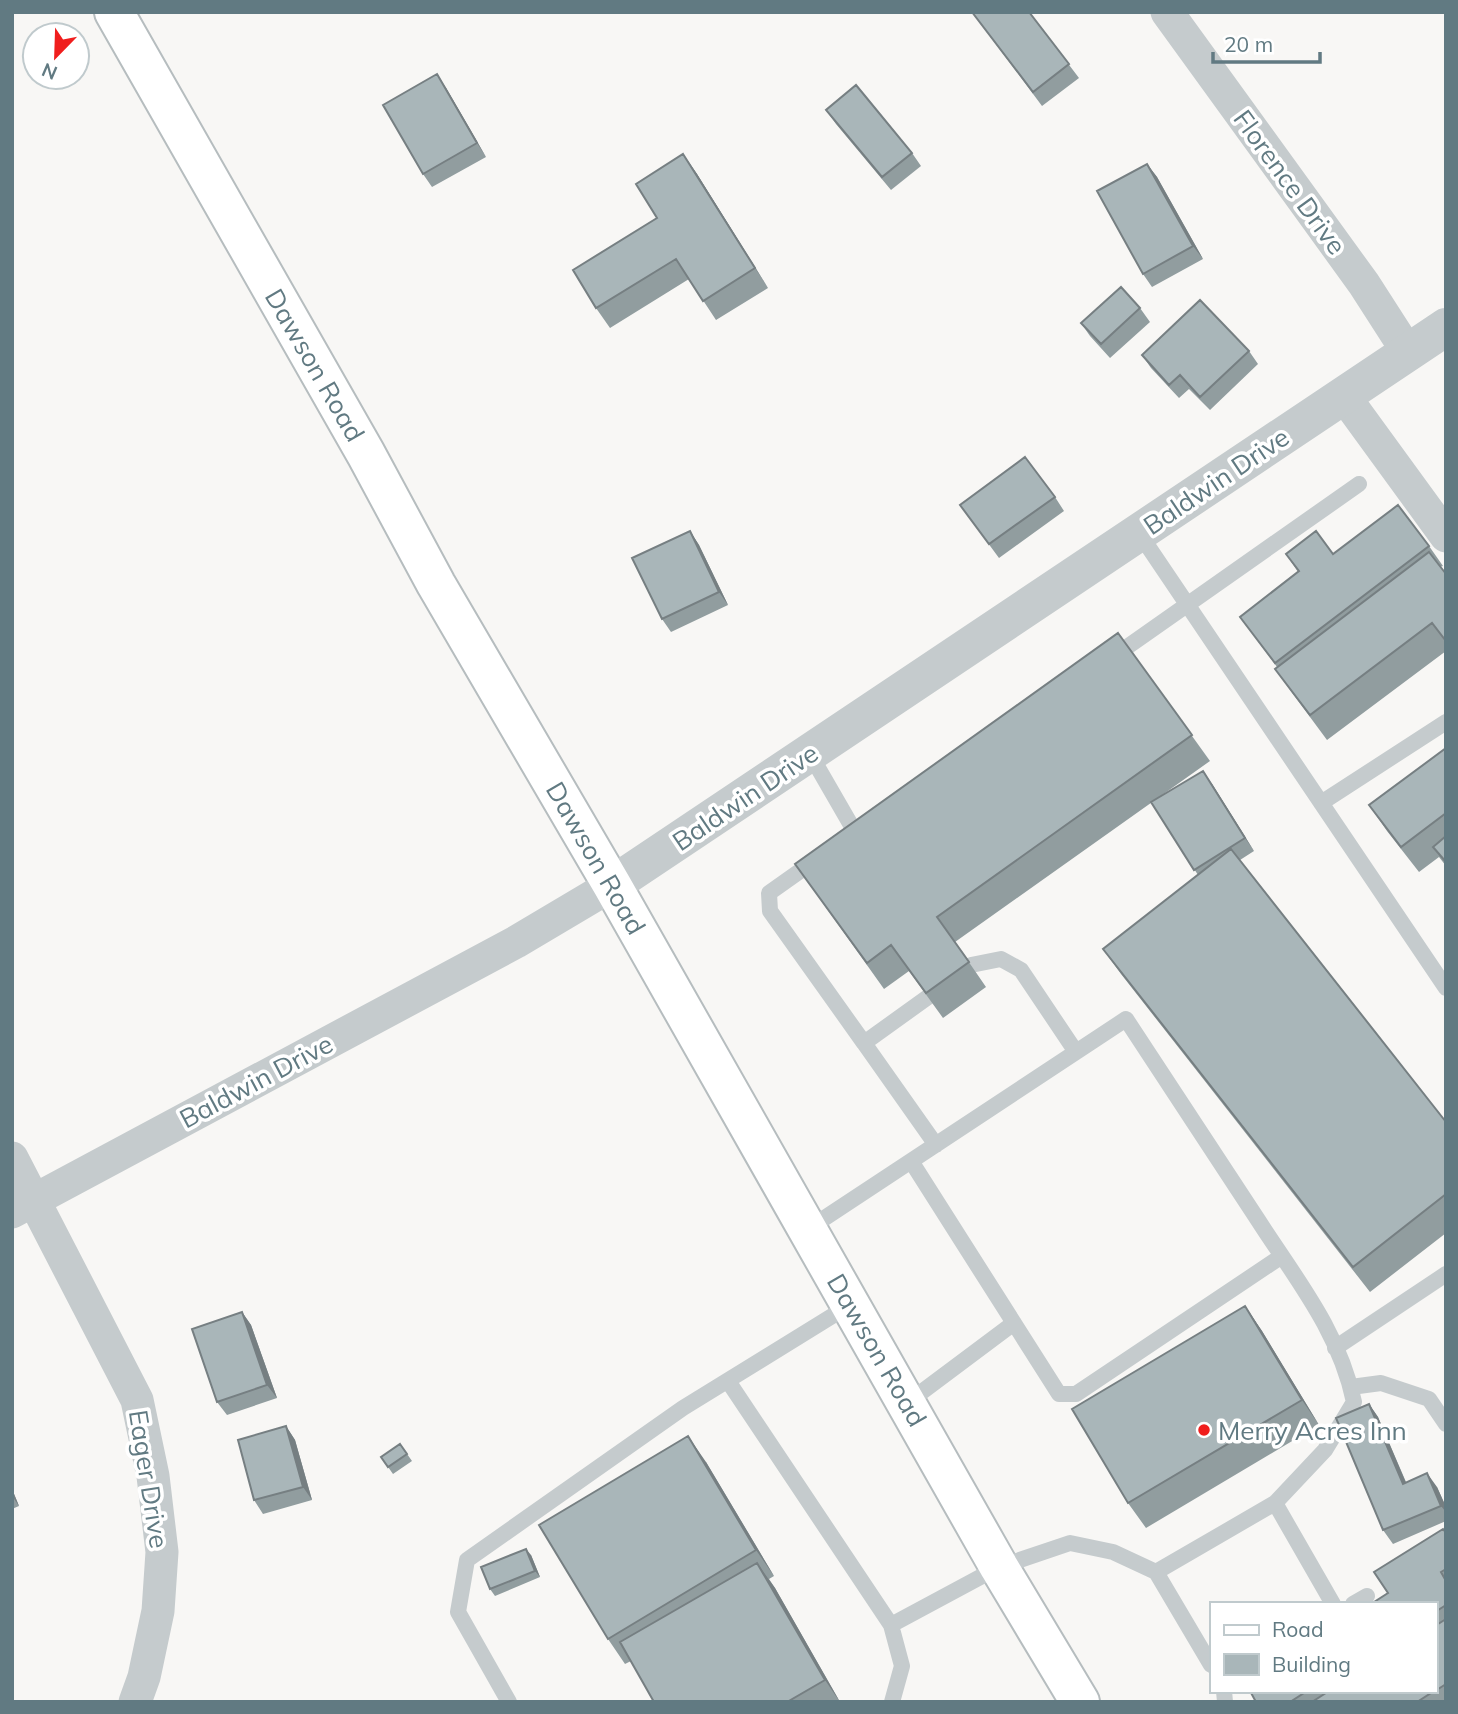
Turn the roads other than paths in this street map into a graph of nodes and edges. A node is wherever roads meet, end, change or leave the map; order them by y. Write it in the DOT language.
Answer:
graph roads {
  1 [pos="114,12"];
  2 [pos="1167,12"];
  3 [pos="1446,327"];
  4 [pos="1409,354"];
  5 [pos="1345,396"];
  6 [pos="1359,484"];
  7 [pos="1139,533"];
  8 [pos="1446,536"];
  9 [pos="1188,606"];
  10 [pos="1096,668"];
  11 [pos="1446,722"];
  12 [pos="810,754"];
  13 [pos="1321,803"];
  14 [pos="612,885"];
  15 [pos="971,965"];
  16 [pos="1446,988"];
  17 [pos="928,997"];
  18 [pos="864,1043"];
  19 [pos="1076,1052"];
  20 [pos="936,1145"];
  21 [pos="12,1158"];
  22 [pos="911,1161"];
  23 [pos="24,1205"];
  24 [pos="808,1229"];
  25 [pos="1282,1256"];
  26 [pos="1446,1274"];
  27 [pos="851,1304"];
  28 [pos="1014,1322"];
  29 [pos="1335,1348"];
  30 [pos="728,1381"];
  31 [pos="1351,1387"];
  32 [pos="907,1404"];
  33 [pos="1446,1424"];
  34 [pos="1275,1503"];
  35 [pos="999,1567"];
  36 [pos="1156,1572"];
  37 [pos="1332,1602"];
  38 [pos="891,1625"];
  39 [pos="1210,1663"];
  40 [pos="135,1702"];
  41 [pos="509,1702"];
  42 [pos="892,1702"];
  43 [pos="1080,1702"];
  1 -- 14 [label="main road, Dawson Road"];
  2 -- 4 [label="street, Florence Drive"];
  3 -- 4 [label="street, Baldwin Drive"];
  4 -- 5 [label="street, Baldwin Drive"];
  5 -- 7 [label="street, Baldwin Drive"];
  5 -- 8 [label="street"];
  6 -- 9 [label="lane"];
  7 -- 9 [label="lane"];
  7 -- 12 [label="street, Baldwin Drive"];
  9 -- 10 [label="lane"];
  9 -- 13 [label="lane"];
  11 -- 13 [label="lane"];
  12 -- 14 [label="street, Baldwin Drive"];
  12 -- 18 [label="lane"];
  13 -- 16 [label="lane"];
  14 -- 23 [label="street, Baldwin Drive"];
  14 -- 24 [label="main road, Dawson Road"];
  15 -- 19 [label="lane"];
  17 -- 18 [label="lane"];
  18 -- 20 [label="lane"];
  19 -- 20 [label="lane"];
  19 -- 25 [label="lane"];
  20 -- 22 [label="lane"];
  21 -- 23 [label="street, Eager Drive"];
  22 -- 24 [label="lane"];
  22 -- 28 [label="lane"];
  23 -- 40 [label="street, Eager Drive"];
  24 -- 27 [label="main road, Dawson Road"];
  25 -- 28 [label="lane"];
  25 -- 29 [label="lane"];
  26 -- 29 [label="lane"];
  27 -- 30 [label="lane"];
  27 -- 32 [label="main road, Dawson Road"];
  28 -- 32 [label="lane"];
  29 -- 31 [label="lane"];
  30 -- 38 [label="lane"];
  30 -- 41 [label="lane"];
  31 -- 33 [label="lane"];
  31 -- 34 [label="lane"];
  32 -- 35 [label="main road, Dawson Road"];
  34 -- 36 [label="lane"];
  34 -- 37 [label="lane"];
  35 -- 36 [label="lane"];
  35 -- 38 [label="lane"];
  35 -- 43 [label="main road, Dawson Road"];
  36 -- 39 [label="lane"];
  38 -- 42 [label="lane"];
}
